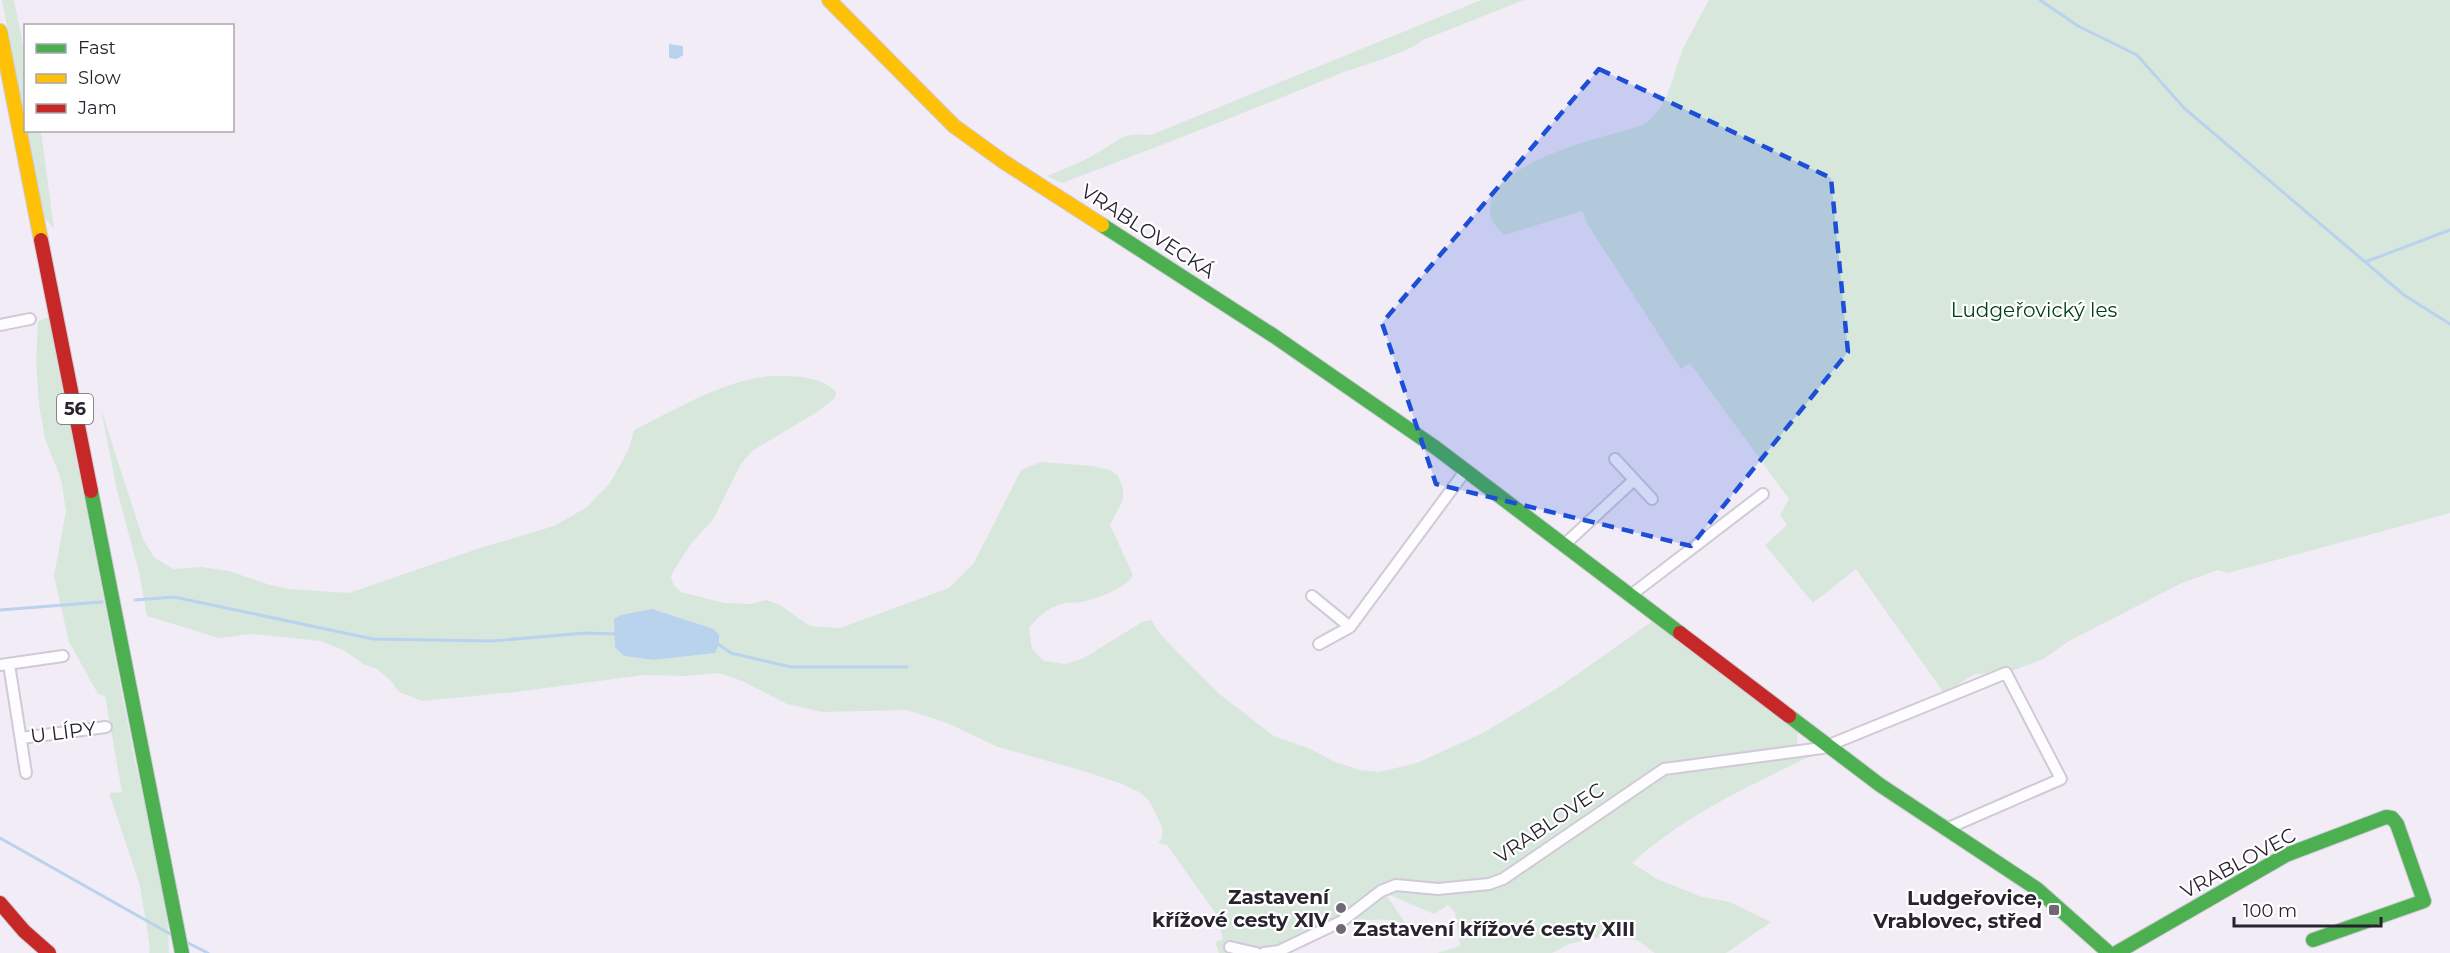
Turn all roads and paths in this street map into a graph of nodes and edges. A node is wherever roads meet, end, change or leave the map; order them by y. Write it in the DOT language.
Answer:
graph roads {
  1 [pos="829,0"];
  2 [pos="0,31"];
  3 [pos="30,319"];
  4 [pos="0,325"];
  5 [pos="1615,459"];
  6 [pos="1466,470"];
  7 [pos="1634,480"];
  8 [pos="1763,494"];
  9 [pos="1652,499"];
  10 [pos="1564,545"];
  11 [pos="1631,595"];
  12 [pos="1312,596"];
  13 [pos="1350,627"];
  14 [pos="1319,644"];
  15 [pos="63,656"];
  16 [pos="4,665"];
  17 [pos="106,727"];
  18 [pos="21,738"];
  19 [pos="1829,745"];
  20 [pos="26,773"];
  21 [pos="1946,830"];
  22 [pos="0,903"];
  23 [pos="2313,940"];
  24 [pos="1230,947"];
  25 [pos="181,951"];
  26 [pos="49,953"];
  27 [pos="1256,953"];
  28 [pos="1264,953"];
  29 [pos="2109,953"];
  30 [pos="2116,953"];
  1 -- 6 [label="street, VRABLOVECKÁ"];
  2 -- 25 [label="street, 56"];
  3 -- 4 [label="street"];
  5 -- 7 [label="street"];
  6 -- 10 [label="street"];
  6 -- 13 [label="street"];
  7 -- 9 [label="street"];
  7 -- 10 [label="street"];
  8 -- 11 [label="street"];
  10 -- 11 [label="street"];
  11 -- 19 [label="street"];
  12 -- 13 [label="street"];
  13 -- 14 [label="street"];
  15 -- 16 [label="street"];
  16 -- 18 [label="street"];
  17 -- 18 [label="street, U LÍPY"];
  18 -- 20 [label="street"];
  19 -- 21 [label="street"];
  19 -- 21 [label="street, VRABLOVEC"];
  19 -- 28 [label="street, VRABLOVEC"];
  21 -- 29 [label="street"];
  22 -- 26 [label="street"];
  23 -- 30 [label="street, VRABLOVEC"];
  24 -- 27 [label="street"];
}
